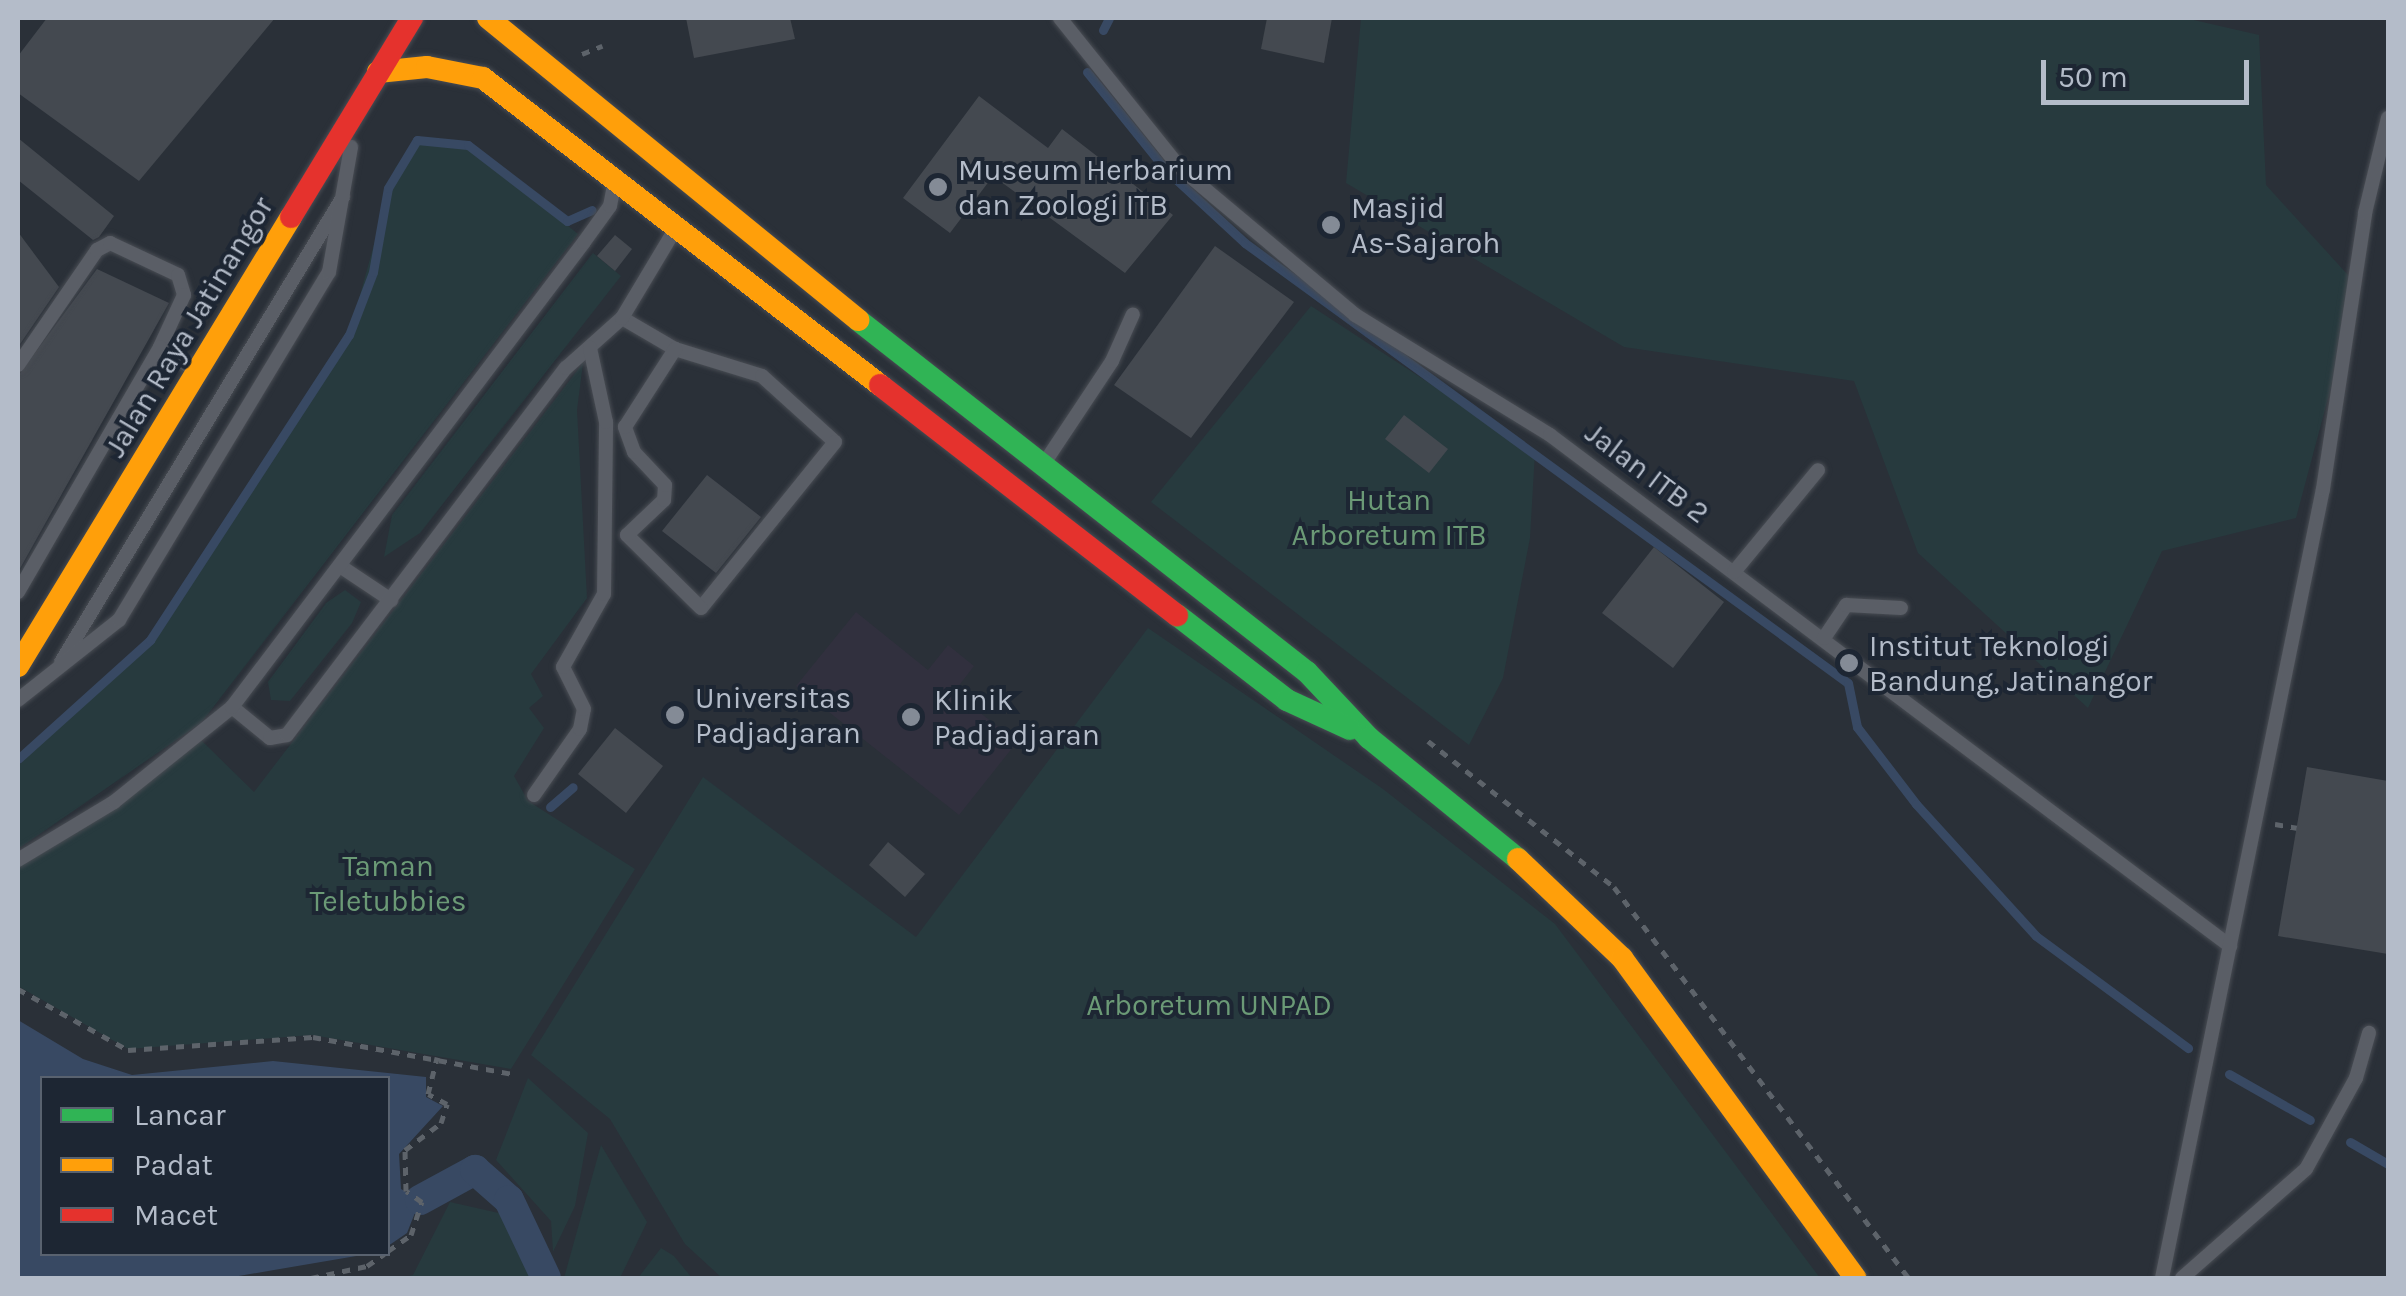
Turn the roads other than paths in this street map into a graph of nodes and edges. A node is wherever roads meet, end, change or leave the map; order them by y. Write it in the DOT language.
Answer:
graph roads {
  1 [pos="412,18"];
  2 [pos="488,18"];
  3 [pos="1060,18"];
  4 [pos="376,23"];
  5 [pos="378,72"];
  6 [pos="351,116"];
  7 [pos="2388,118"];
  8 [pos="612,180"];
  9 [pos="348,188"];
  10 [pos="675,230"];
  11 [pos="1133,314"];
  12 [pos="622,318"];
  13 [pos="160,347"];
  14 [pos="590,348"];
  15 [pos="676,349"];
  16 [pos="18,364"];
  17 [pos="197,371"];
  18 [pos="1043,466"];
  19 [pos="1818,470"];
  20 [pos="343,568"];
  21 [pos="1734,572"];
  22 [pos="18,592"];
  23 [pos="391,600"];
  24 [pos="1901,608"];
  25 [pos="1824,638"];
  26 [pos="18,666"];
  27 [pos="56,669"];
  28 [pos="18,700"];
  29 [pos="232,707"];
  30 [pos="1369,738"];
  31 [pos="534,794"];
  32 [pos="18,860"];
  33 [pos="2230,946"];
  34 [pos="2370,1034"];
  35 [pos="1855,1278"];
  36 [pos="2162,1278"];
  37 [pos="2182,1278"];
  1 -- 5 [label="main road, Jalan Raya Jatinangor"];
  2 -- 18 [label="main road"];
  3 -- 21 [label="lane, Jalan ITB 2"];
  4 -- 5 [label="main road"];
  5 -- 6 [label="main road, Jalan Raya Jatinangor"];
  5 -- 8 [label="main road"];
  6 -- 9 [label="lane"];
  6 -- 17 [label="main road, Jalan Raya Jatinangor"];
  7 -- 33 [label="lane"];
  8 -- 10 [label="main road"];
  8 -- 20 [label="lane"];
  9 -- 27 [label="lane"];
  9 -- 27 [label="lane"];
  10 -- 12 [label="lane"];
  10 -- 30 [label="main road"];
  11 -- 18 [label="lane"];
  12 -- 14 [label="lane"];
  12 -- 15 [label="lane"];
  13 -- 16 [label="lane"];
  13 -- 17 [label="lane"];
  13 -- 22 [label="lane"];
  14 -- 23 [label="lane"];
  14 -- 31 [label="lane"];
  15 -- 15 [label="lane"];
  17 -- 26 [label="main road, Jalan Raya Jatinangor"];
  18 -- 30 [label="main road"];
  19 -- 21 [label="lane"];
  20 -- 23 [label="lane"];
  20 -- 29 [label="lane"];
  21 -- 25 [label="lane, Jalan ITB 2"];
  23 -- 29 [label="lane"];
  24 -- 25 [label="lane"];
  25 -- 33 [label="lane, Jalan ITB 2"];
  27 -- 28 [label="lane"];
  29 -- 32 [label="lane"];
  30 -- 35 [label="main road"];
  33 -- 36 [label="lane"];
  34 -- 37 [label="lane"];
}
